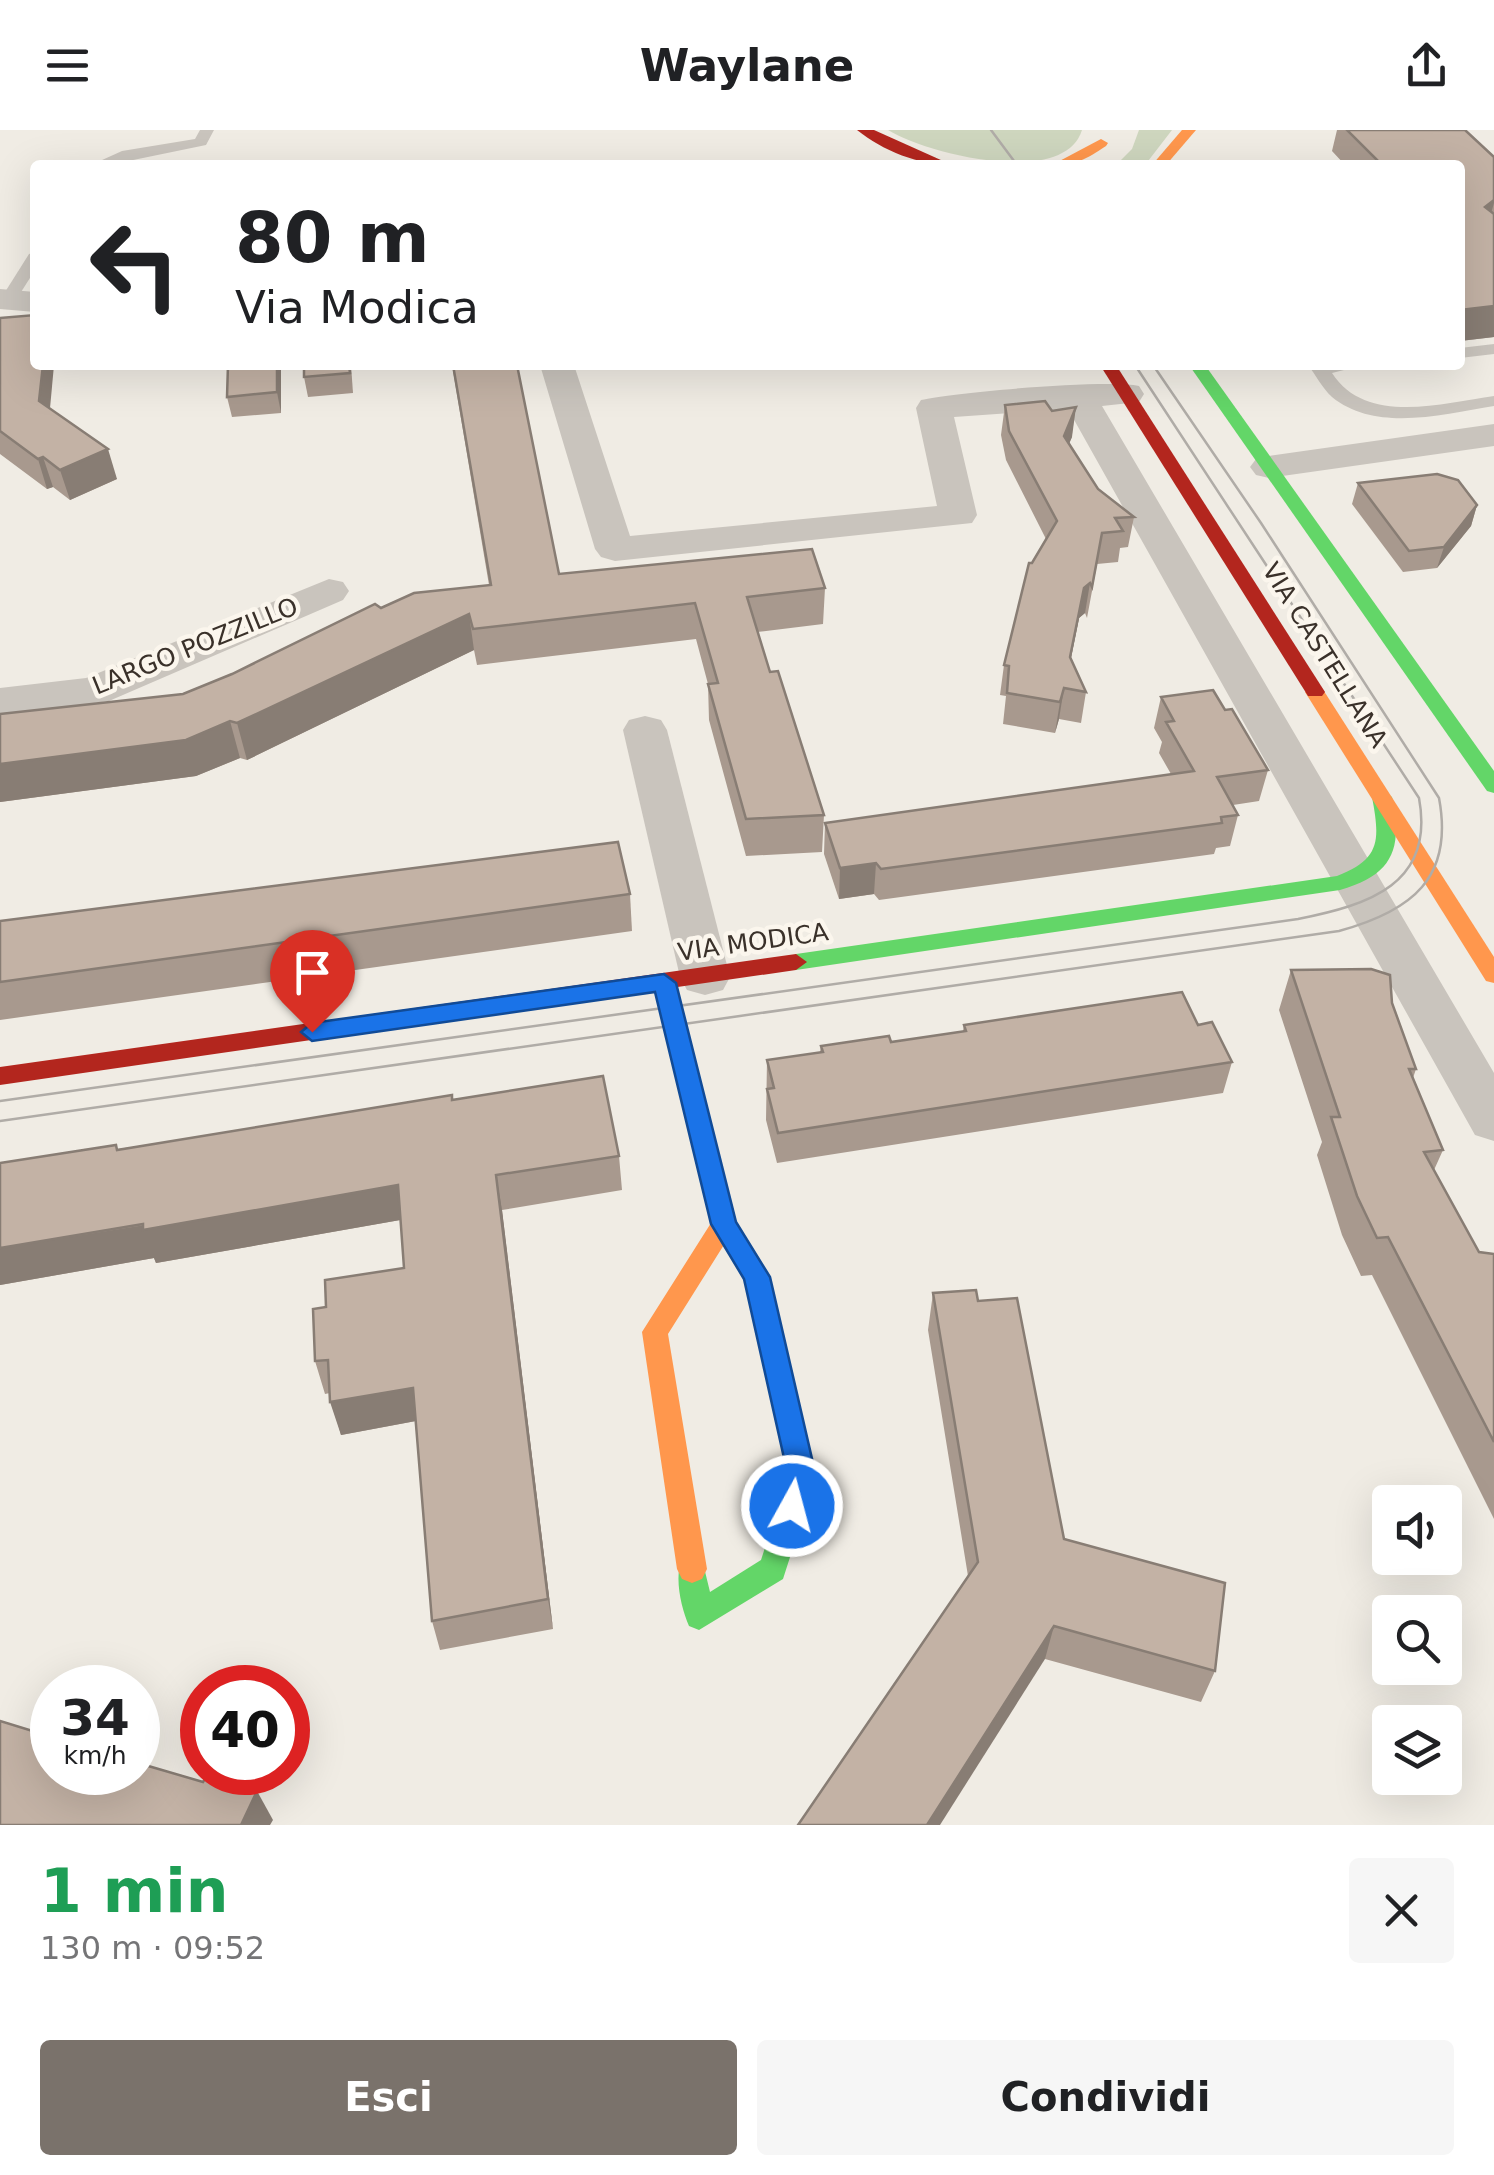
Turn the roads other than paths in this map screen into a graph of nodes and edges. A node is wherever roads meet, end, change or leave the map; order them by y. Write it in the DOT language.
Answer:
graph roads {
  1 [pos="207,130"];
  2 [pos="864,130"];
  3 [pos="1189,130"];
  4 [pos="1104,136"];
  5 [pos="106,160"];
  6 [pos="926,160"];
  7 [pos="1073,160"];
  8 [pos="1092,160"];
  9 [pos="1163,160"];
  10 [pos="30,267"];
  11 [pos="14,300"];
  12 [pos="1494,349"];
  13 [pos="1465,352"];
  14 [pos="560,370"];
  15 [pos="1201,370"];
  16 [pos="1321,370"];
  17 [pos="1104,385"];
  18 [pos="1494,400"];
  19 [pos="1494,436"];
  20 [pos="1270,468"];
  21 [pos="330,591"];
  22 [pos="0,702"];
  23 [pos="645,730"];
  24 [pos="1494,786"];
  25 [pos="1382,796"];
  26 [pos="1356,878"];
  27 [pos="1494,975"];
  28 [pos="685,980"];
  29 [pos="0,1076"];
  30 [pos="1494,1120"];
  31 [pos="724,1224"];
  1 -- 5 [label="lane"];
  2 -- 6 [label="street"];
  3 -- 9 [label="street"];
  4 -- 7 [label="street"];
  4 -- 8 [label="street"];
  10 -- 11 [label="lane"];
  12 -- 13 [label="lane"];
  14 -- 17 [label="street"];
  15 -- 20 [label="street"];
  16 -- 18 [label="lane"];
  17 -- 25 [label="street, VIA CASTELLANA"];
  17 -- 26 [label="street"];
  19 -- 20 [label="street"];
  20 -- 24 [label="street"];
  21 -- 22 [label="street, LARGO POZZILLO"];
  23 -- 28 [label="street"];
  25 -- 26 [label="street"];
  25 -- 27 [label="street, VIA CASTELLANA"];
  26 -- 28 [label="street, VIA MODICA"];
  26 -- 30 [label="street"];
  28 -- 29 [label="street, VIA MODICA"];
  28 -- 31 [label="street"];
  31 -- 31 [label="street"];
}
